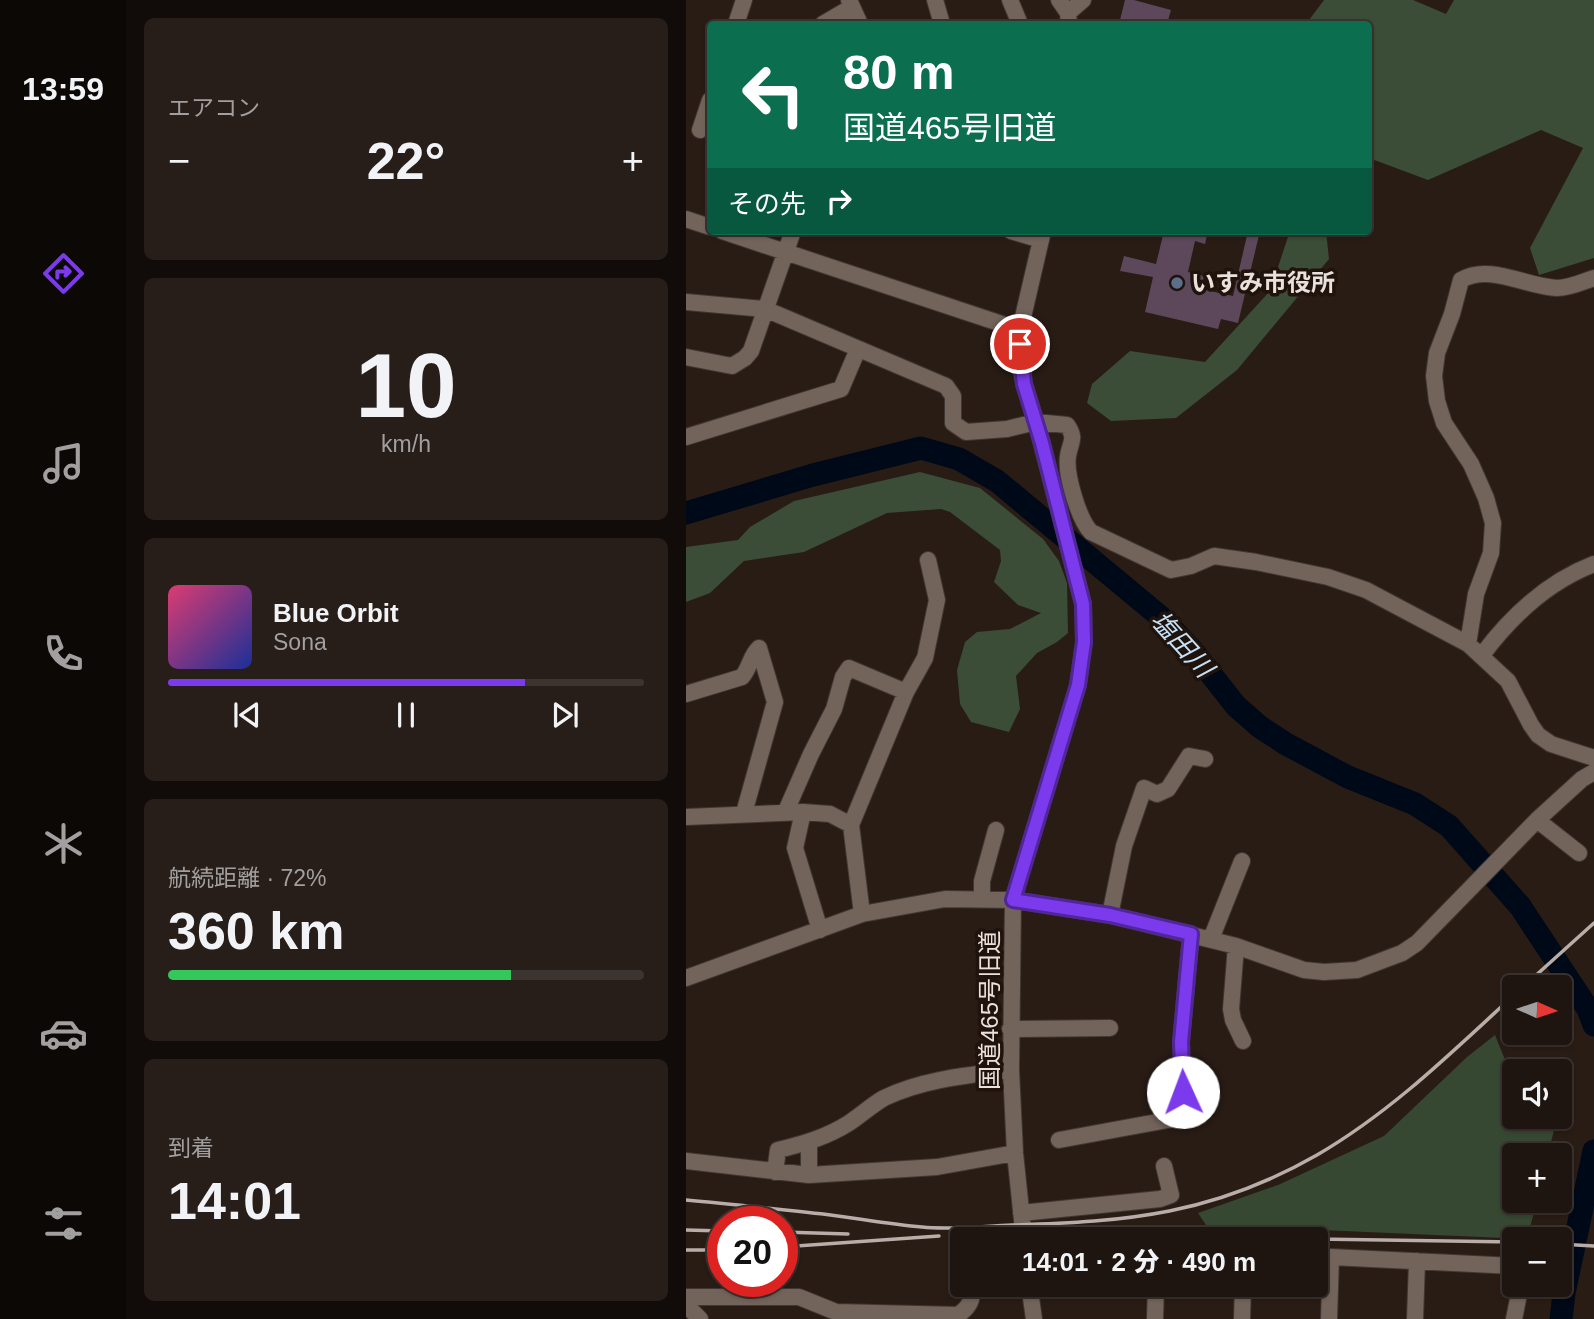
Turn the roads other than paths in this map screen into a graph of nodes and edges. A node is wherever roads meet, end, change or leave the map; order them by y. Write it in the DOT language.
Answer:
graph roads {
  1 [pos="744,0"];
  2 [pos="935,0"];
  3 [pos="1010,0"];
  4 [pos="1083,0"];
  5 [pos="851,3"];
  6 [pos="1065,13"];
  7 [pos="737,21"];
  8 [pos="827,21"];
  9 [pos="859,21"];
  10 [pos="941,21"];
  11 [pos="1019,21"];
  12 [pos="707,108"];
  13 [pos="699,129"];
  14 [pos="686,219"];
  15 [pos="707,226"];
  16 [pos="735,235"];
  17 [pos="792,235"];
  18 [pos="1042,236"];
  19 [pos="786,252"];
  20 [pos="1594,278"];
  21 [pos="686,302"];
  22 [pos="765,309"];
  23 [pos="1020,330"];
  24 [pos="858,349"];
  25 [pos="686,357"];
  26 [pos="1036,422"];
  27 [pos="686,437"];
  28 [pos="928,560"];
  29 [pos="1594,564"];
  30 [pos="1468,645"];
  31 [pos="1482,655"];
  32 [pos="906,691"];
  33 [pos="686,694"];
  34 [pos="1594,758"];
  35 [pos="1205,759"];
  36 [pos="1594,772"];
  37 [pos="795,812"];
  38 [pos="744,813"];
  39 [pos="686,817"];
  40 [pos="1537,820"];
  41 [pos="851,825"];
  42 [pos="996,830"];
  43 [pos="1579,852"];
  44 [pos="1242,861"];
  45 [pos="982,900"];
  46 [pos="1013,900"];
  47 [pos="862,914"];
  48 [pos="1110,915"];
  49 [pos="820,930"];
  50 [pos="1191,934"];
  51 [pos="1211,939"];
  52 [pos="1236,946"];
  53 [pos="686,978"];
  54 [pos="1110,1028"];
  55 [pos="1010,1029"];
  56 [pos="1243,1041"];
  57 [pos="1011,1070"];
  58 [pos="1059,1140"];
  59 [pos="809,1143"];
  60 [pos="1015,1153"];
  61 [pos="686,1161"];
  62 [pos="1164,1166"];
  63 [pos="775,1172"];
  64 [pos="809,1175"];
  65 [pos="1021,1213"];
  66 [pos="1023,1227"];
  67 [pos="1417,1261"];
  68 [pos="1328,1265"];
  69 [pos="1502,1265"];
  70 [pos="686,1297"];
  71 [pos="973,1297"];
  72 [pos="1032,1297"];
  73 [pos="1156,1297"];
  74 [pos="1243,1297"];
  75 [pos="1326,1297"];
  76 [pos="1518,1297"];
  77 [pos="686,1305"];
  78 [pos="1035,1315"];
  79 [pos="919,1317"];
  80 [pos="700,1319"];
  81 [pos="1155,1319"];
  82 [pos="1242,1319"];
  83 [pos="1329,1319"];
  84 [pos="1415,1319"];
  85 [pos="1514,1319"];
  1 -- 7 [label="street"];
  2 -- 10 [label="street"];
  3 -- 11 [label="street"];
  4 -- 6 [label="street"];
  5 -- 8 [label="street"];
  5 -- 9 [label="street"];
  12 -- 13 [label="street"];
  14 -- 15 [label="street"];
  16 -- 19 [label="street"];
  17 -- 19 [label="street"];
  18 -- 23 [label="street"];
  19 -- 22 [label="street"];
  19 -- 23 [label="street"];
  20 -- 30 [label="street"];
  21 -- 22 [label="street"];
  22 -- 24 [label="street"];
  22 -- 25 [label="street"];
  23 -- 26 [label="street"];
  24 -- 26 [label="street"];
  24 -- 27 [label="street"];
  26 -- 30 [label="street"];
  26 -- 46 [label="street"];
  28 -- 32 [label="street"];
  29 -- 31 [label="street"];
  30 -- 31 [label="street"];
  31 -- 34 [label="street"];
  32 -- 37 [label="street"];
  32 -- 41 [label="street"];
  33 -- 38 [label="street"];
  35 -- 48 [label="street"];
  36 -- 40 [label="street, 国道465号旧道"];
  37 -- 38 [label="street"];
  37 -- 41 [label="street"];
  37 -- 49 [label="street"];
  38 -- 39 [label="street"];
  40 -- 43 [label="street"];
  40 -- 52 [label="street, 国道465号旧道"];
  41 -- 47 [label="street"];
  42 -- 45 [label="street"];
  44 -- 51 [label="street"];
  45 -- 46 [label="street"];
  45 -- 47 [label="street"];
  46 -- 48 [label="street, 国道465号旧道"];
  46 -- 55 [label="street, 国道465号旧道"];
  47 -- 49 [label="street"];
  48 -- 50 [label="street, 国道465号旧道"];
  49 -- 53 [label="street"];
  50 -- 51 [label="street, 国道465号旧道"];
  50 -- 58 [label="street"];
  51 -- 52 [label="street, 国道465号旧道"];
  52 -- 56 [label="street"];
  54 -- 55 [label="street"];
  55 -- 57 [label="street, 国道465号旧道"];
  57 -- 59 [label="street"];
  57 -- 60 [label="street, 国道465号旧道"];
  59 -- 63 [label="street"];
  59 -- 64 [label="street"];
  60 -- 64 [label="street"];
  60 -- 65 [label="street, 国道465号旧道"];
  61 -- 63 [label="street"];
  62 -- 65 [label="street"];
  63 -- 64 [label="street"];
  65 -- 66 [label="street, 国道465号旧道"];
  67 -- 68 [label="street"];
  67 -- 69 [label="street"];
  67 -- 84 [label="street"];
  70 -- 79 [label="street"];
  71 -- 79 [label="street"];
  72 -- 78 [label="street"];
  73 -- 81 [label="street"];
  74 -- 82 [label="street"];
  75 -- 83 [label="street"];
  76 -- 85 [label="street"];
  77 -- 80 [label="street"];
}
